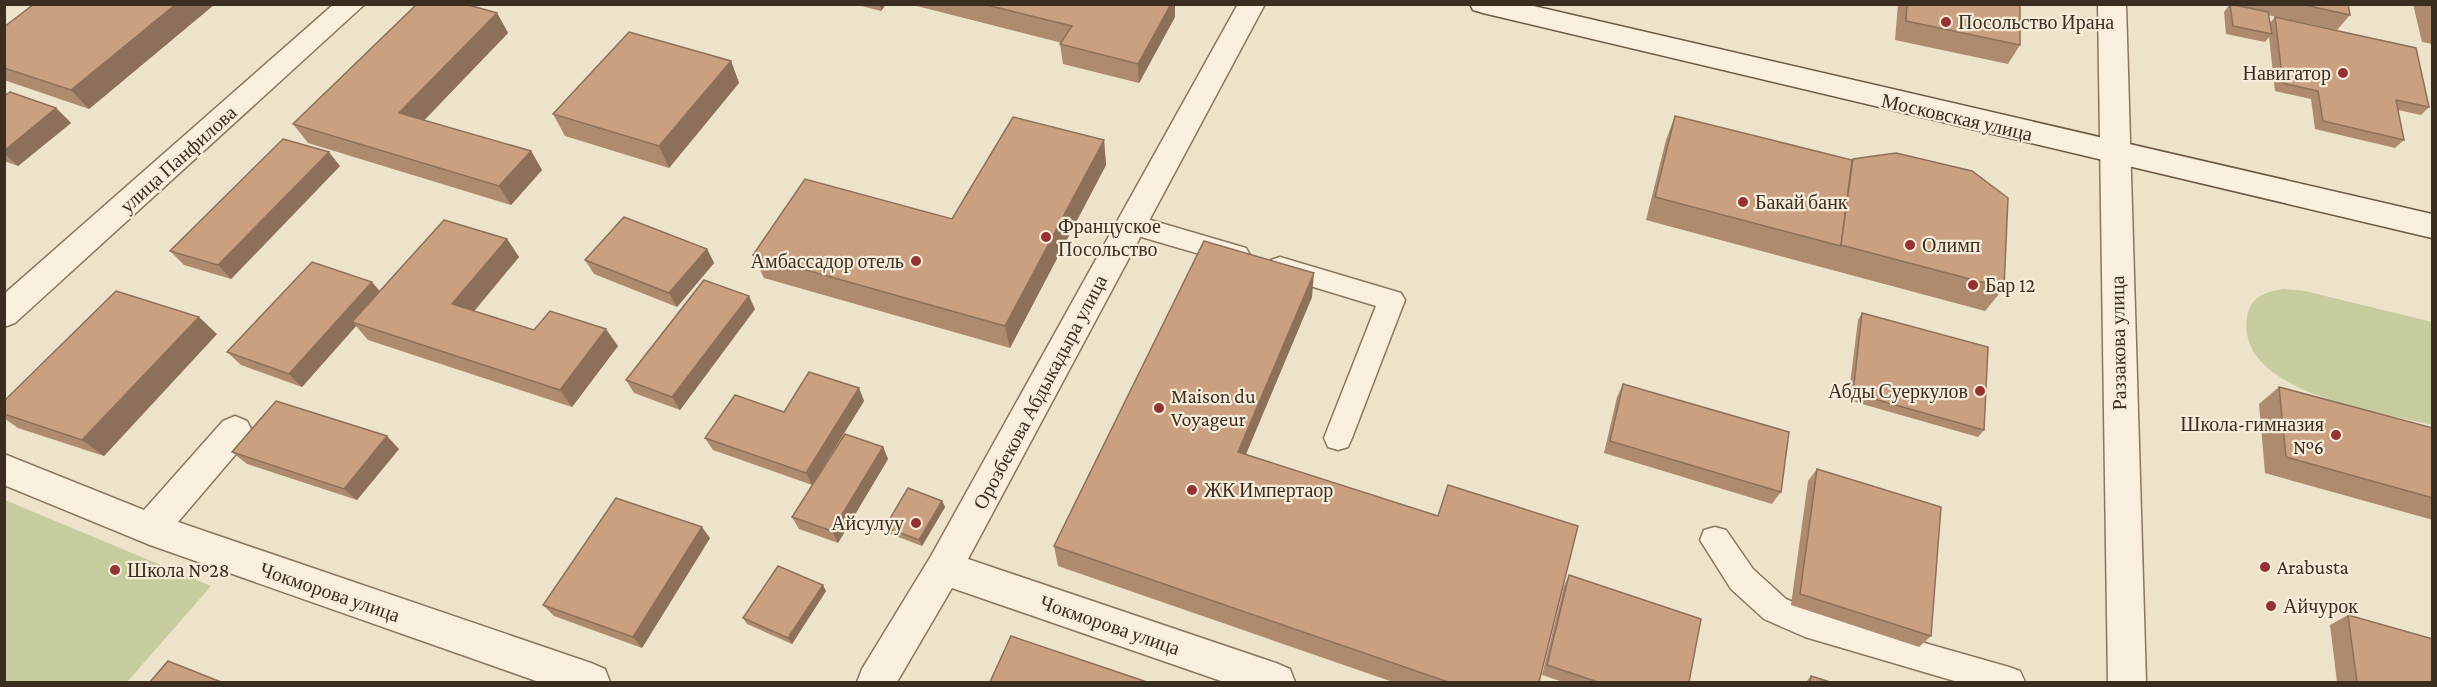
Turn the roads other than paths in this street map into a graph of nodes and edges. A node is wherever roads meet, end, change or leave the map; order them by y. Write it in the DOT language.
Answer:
graph roads {
  1 [pos="352,4"];
  2 [pos="1252,4"];
  3 [pos="1483,4"];
  4 [pos="2112,4"];
  5 [pos="2116,154"];
  6 [pos="1130,224"];
  7 [pos="2433,226"];
  8 [pos="4,314"];
  9 [pos="235,431"];
  10 [pos="1338,438"];
  11 [pos="4,469"];
  12 [pos="150,529"];
  13 [pos="1715,540"];
  14 [pos="944,568"];
  15 [pos="591,682"];
  16 [pos="876,682"];
  17 [pos="1276,682"];
  18 [pos="2009,682"];
  19 [pos="2127,682"];
  1 -- 8 [label="street, улица Панфилова"];
  2 -- 6 [label="street, Орозбекова Абдыкадыра улица"];
  3 -- 5 [label="street, Московская улица"];
  4 -- 5 [label="street, Раззакова улица"];
  5 -- 7 [label="street, Московская улица"];
  5 -- 19 [label="street, Раззакова улица"];
  6 -- 10 [label="lane"];
  6 -- 14 [label="street, Орозбекова Абдыкадыра улица"];
  9 -- 12 [label="street"];
  11 -- 12 [label="street, Чокморова улица"];
  12 -- 15 [label="street, Чокморова улица"];
  13 -- 18 [label="lane"];
  14 -- 16 [label="street, Орозбекова Абдыкадыра улица"];
  14 -- 17 [label="street, Чокморова улица"];
}
